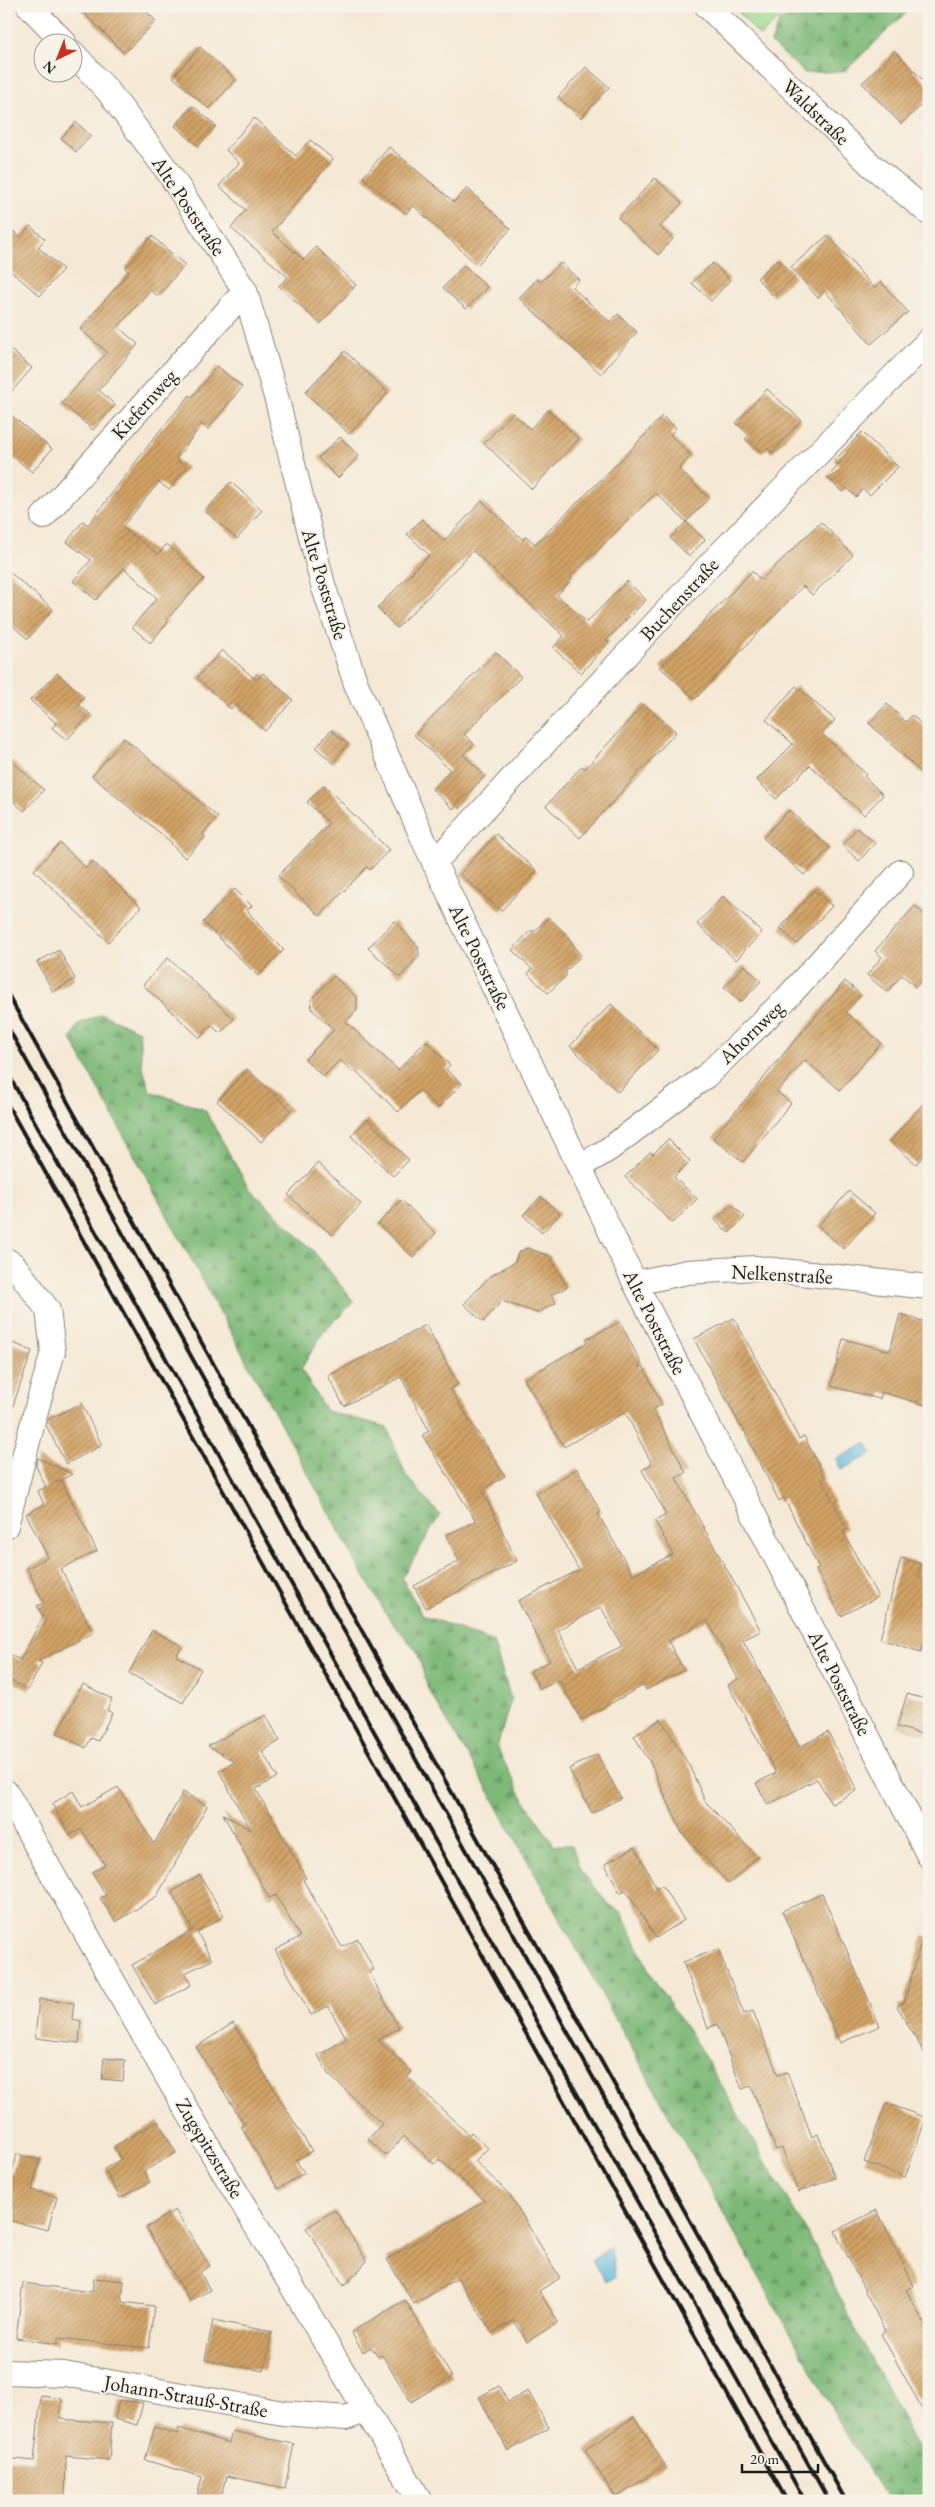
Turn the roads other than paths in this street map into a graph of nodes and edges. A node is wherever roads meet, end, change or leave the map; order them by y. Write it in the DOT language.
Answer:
graph roads {
  1 [pos="29,6"];
  2 [pos="707,6"];
  3 [pos="54,32"];
  4 [pos="82,63"];
  5 [pos="929,213"];
  6 [pos="245,291"];
  7 [pos="929,340"];
  8 [pos="43,518"];
  9 [pos="434,863"];
  10 [pos="902,872"];
  11 [pos="579,1167"];
  12 [pos="6,1260"];
  13 [pos="635,1283"];
  14 [pos="929,1286"];
  15 [pos="7,1521"];
  16 [pos="6,1792"];
  17 [pos="929,1856"];
  18 [pos="6,2372"];
  19 [pos="365,2411"];
  20 [pos="420,2501"];
  1 -- 3 [label="street"];
  2 -- 5 [label="street, Waldstraße"];
  4 -- 6 [label="street, Alte Poststraße"];
  6 -- 8 [label="street, Kiefernweg"];
  6 -- 9 [label="street, Alte Poststraße"];
  7 -- 9 [label="street, Buchenstraße"];
  9 -- 11 [label="street, Alte Poststraße"];
  10 -- 11 [label="street, Ahornweg"];
  11 -- 13 [label="street, Alte Poststraße"];
  12 -- 15 [label="street"];
  13 -- 14 [label="street, Nelkenstraße"];
  13 -- 17 [label="street, Alte Poststraße"];
  16 -- 19 [label="street, Zugspitzstraße"];
  18 -- 19 [label="street, Johann-Strauß-Straße"];
  19 -- 20 [label="street, Zugspitzstraße"];
}
